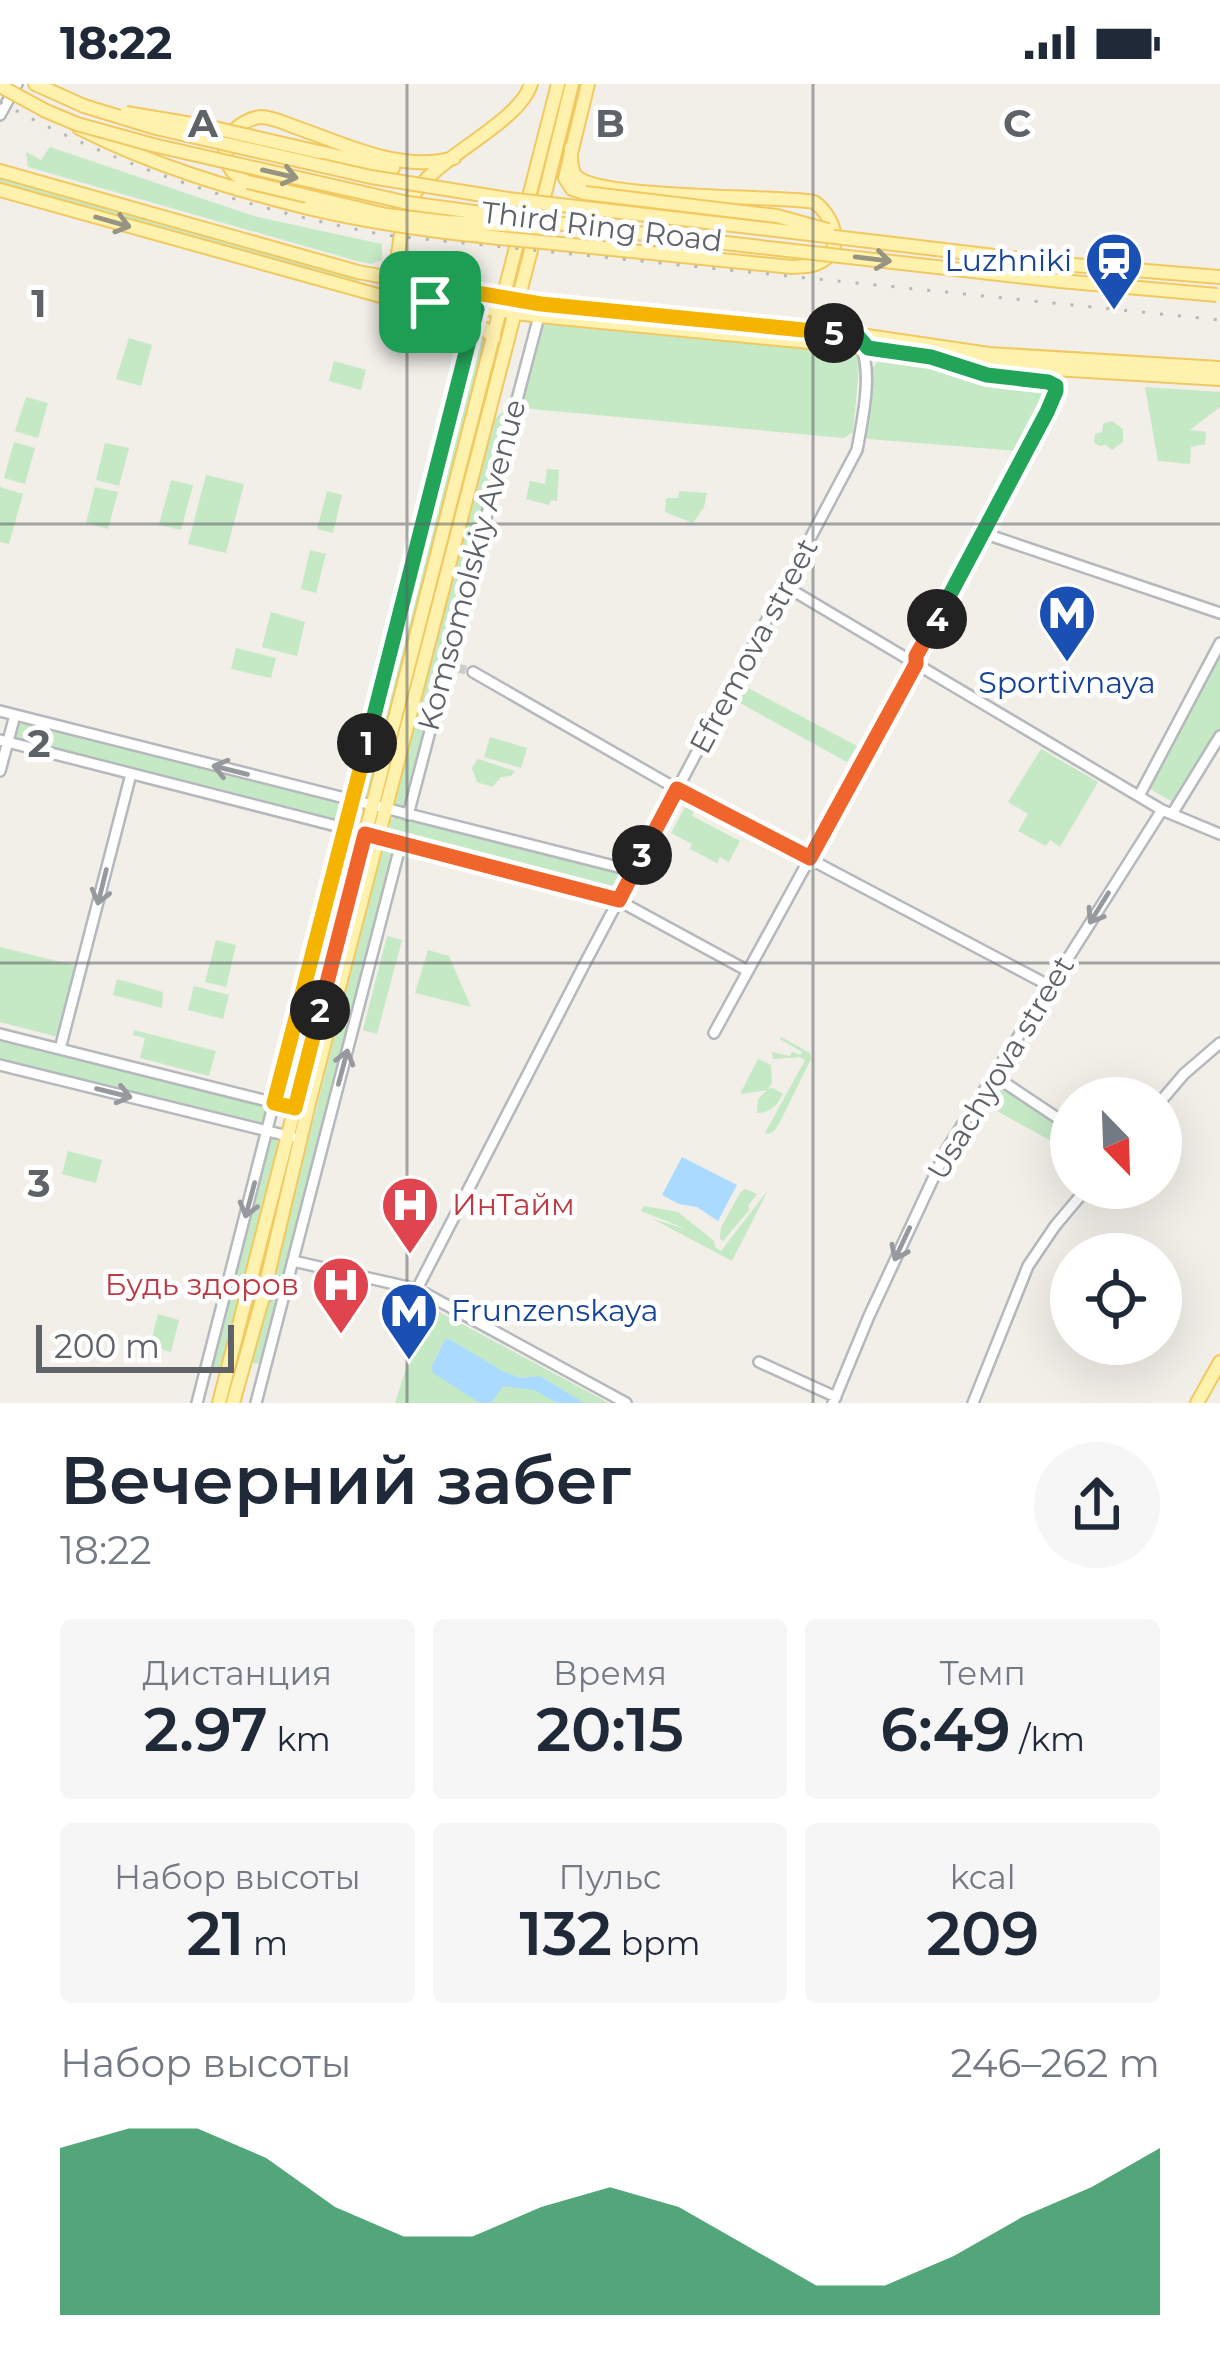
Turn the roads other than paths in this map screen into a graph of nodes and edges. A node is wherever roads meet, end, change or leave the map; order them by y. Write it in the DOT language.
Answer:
graph roads {
  1 [pos="17,84"];
  2 [pos="34,84"];
  3 [pos="531,84"];
  4 [pos="558,84"];
  5 [pos="572,84"];
  6 [pos="588,84"];
  7 [pos="0,86"];
  8 [pos="84,106"];
  9 [pos="46,111"];
  10 [pos="0,115"];
  11 [pos="570,152"];
  12 [pos="454,158"];
  13 [pos="1,171"];
  14 [pos="431,176"];
  15 [pos="0,190"];
  16 [pos="545,191"];
  17 [pos="593,228"];
  18 [pos="869,241"];
  19 [pos="385,277"];
  20 [pos="1220,277"];
  21 [pos="406,281"];
  22 [pos="1219,296"];
  23 [pos="388,298"];
  24 [pos="414,298"];
  25 [pos="509,306"];
  26 [pos="477,309"];
  27 [pos="538,316"];
  28 [pos="473,325"];
  29 [pos="494,338"];
  30 [pos="862,344"];
  31 [pos="886,350"];
  32 [pos="931,357"];
  33 [pos="988,360"];
  34 [pos="1220,368"];
  35 [pos="868,374"];
  36 [pos="1220,379"];
  37 [pos="518,389"];
  38 [pos="483,428"];
  39 [pos="983,533"];
  40 [pos="785,586"];
  41 [pos="1220,613"];
  42 [pos="1220,644"];
  43 [pos="916,664"];
  44 [pos="472,672"];
  45 [pos="0,711"];
  46 [pos="15,715"];
  47 [pos="1220,736"];
  48 [pos="4,741"];
  49 [pos="0,771"];
  50 [pos="131,774"];
  51 [pos="677,789"];
  52 [pos="1139,796"];
  53 [pos="352,802"];
  54 [pos="379,808"];
  55 [pos="1167,812"];
  56 [pos="408,815"];
  57 [pos="344,829"];
  58 [pos="1220,834"];
  59 [pos="372,835"];
  60 [pos="401,843"];
  61 [pos="810,858"];
  62 [pos="634,871"];
  63 [pos="619,900"];
  64 [pos="748,971"];
  65 [pos="1050,986"];
  66 [pos="714,1033"];
  67 [pos="0,1034"];
  68 [pos="1220,1043"];
  69 [pos="60,1049"];
  70 [pos="0,1065"];
  71 [pos="992,1075"];
  72 [pos="1181,1077"];
  73 [pos="274,1103"];
  74 [pos="295,1108"];
  75 [pos="1050,1113"];
  76 [pos="267,1131"];
  77 [pos="294,1138"];
  78 [pos="1069,1209"];
  79 [pos="293,1262"];
  80 [pos="289,1277"];
  81 [pos="417,1289"];
  82 [pos="262,1300"];
  83 [pos="759,1362"];
  84 [pos="1220,1362"];
  85 [pos="1220,1378"];
  86 [pos="835,1400"];
  87 [pos="197,1403"];
  88 [pos="219,1403"];
  89 [pos="233,1403"];
  90 [pos="256,1403"];
  91 [pos="626,1403"];
  92 [pos="973,1403"];
  93 [pos="1201,1403"];
  1 -- 10 [label="street"];
  2 -- 8 [label="main road, Third Ring Road"];
  3 -- 12 [label="main road"];
  4 -- 25 [label="main road, Komsomolskiy Avenue"];
  5 -- 16 [label="main road, Komsomolskiy Avenue"];
  6 -- 11 [label="main road"];
  7 -- 9 [label="main road, Third Ring Road, bridge"];
  8 -- 14 [label="main road, bridge"];
  8 -- 18 [label="main road, Third Ring Road, bridge"];
  9 -- 11 [label="main road, bridge"];
  9 -- 17 [label="main road, Third Ring Road, one-way, bridge"];
  11 -- 16 [label="main road"];
  11 -- 18 [label="main road, bridge"];
  12 -- 14 [label="main road"];
  12 -- 17 [label="main road, bridge"];
  13 -- 19 [label="main road"];
  14 -- 19 [label="main road"];
  14 -- 21 [label="main road"];
  15 -- 23 [label="main road, one-way"];
  16 -- 25 [label="main road, Komsomolskiy Avenue"];
  17 -- 22 [label="main road, Third Ring Road, one-way, bridge"];
  18 -- 20 [label="main road, Third Ring Road"];
  19 -- 21 [label="main road"];
  21 -- 24 [label="main road"];
  21 -- 25 [label="main road"];
  23 -- 24 [label="main road"];
  23 -- 28 [label="main road"];
  24 -- 26 [label="main road"];
  25 -- 26 [label="main road"];
  25 -- 27 [label="main road"];
  25 -- 29 [label="main road, Komsomolskiy Avenue"];
  25 -- 30 [label="main road"];
  25 -- 38 [label="main road, Komsomolskiy Avenue"];
  26 -- 28 [label="street, Komsomolskiy Avenue"];
  27 -- 30 [label="main road"];
  27 -- 37 [label="street, Komsomolskiy Avenue"];
  28 -- 29 [label="main road"];
  28 -- 53 [label="street, Komsomolskiy Avenue"];
  29 -- 54 [label="main road, Komsomolskiy Avenue"];
  30 -- 31 [label="main road"];
  30 -- 33 [label="main road"];
  30 -- 35 [label="street, Efremova street"];
  31 -- 32 [label="main road"];
  31 -- 35 [label="street"];
  32 -- 33 [label="main road"];
  32 -- 39 [label="street"];
  33 -- 34 [label="main road"];
  33 -- 36 [label="main road"];
  35 -- 40 [label="street, Efremova street"];
  37 -- 38 [label="street"];
  37 -- 56 [label="street, Komsomolskiy Avenue"];
  38 -- 54 [label="main road, Komsomolskiy Avenue"];
  39 -- 41 [label="street"];
  39 -- 43 [label="street"];
  40 -- 43 [label="street"];
  40 -- 51 [label="street, Efremova street"];
  42 -- 52 [label="street"];
  43 -- 52 [label="street"];
  43 -- 61 [label="street"];
  44 -- 51 [label="street"];
  45 -- 46 [label="street"];
  46 -- 48 [label="street"];
  53 -- 46 [label="street, one-way"];
  47 -- 55 [label="street, Usachyova street"];
  48 -- 49 [label="street"];
  48 -- 50 [label="street"];
  50 -- 57 [label="street"];
  50 -- 69 [label="street, one-way"];
  51 -- 61 [label="street"];
  51 -- 62 [label="street, Efremova street"];
  52 -- 55 [label="street"];
  53 -- 54 [label="street"];
  53 -- 57 [label="street, Komsomolskiy Avenue"];
  54 -- 56 [label="street"];
  54 -- 59 [label="main road, Komsomolskiy Avenue"];
  55 -- 58 [label="street"];
  55 -- 65 [label="street, Usachyova street, one-way"];
  56 -- 62 [label="street"];
  57 -- 59 [label="street"];
  57 -- 73 [label="street, Komsomolskiy Avenue"];
  59 -- 60 [label="street"];
  59 -- 74 [label="main road, Komsomolskiy Avenue"];
  59 -- 77 [label="main road, Komsomolskiy Avenue"];
  60 -- 63 [label="street"];
  79 -- 60 [label="street, one-way"];
  61 -- 64 [label="street"];
  61 -- 65 [label="street"];
  62 -- 63 [label="street, Efremova street"];
  63 -- 64 [label="street"];
  63 -- 81 [label="street, Efremova street"];
  64 -- 66 [label="street"];
  65 -- 71 [label="street, Usachyova street"];
  67 -- 69 [label="street"];
  68 -- 72 [label="street"];
  69 -- 73 [label="street"];
  70 -- 76 [label="street, one-way"];
  71 -- 75 [label="street"];
  71 -- 86 [label="street, Usachyova street, one-way"];
  73 -- 74 [label="street"];
  73 -- 76 [label="street, Komsomolskiy Avenue"];
  74 -- 77 [label="main road, Komsomolskiy Avenue"];
  76 -- 77 [label="street"];
  76 -- 87 [label="street, Komsomolskiy Avenue, one-way"];
  77 -- 82 [label="main road, Komsomolskiy Avenue"];
  77 -- 88 [label="main road, Komsomolskiy Avenue"];
  78 -- 92 [label="street"];
  79 -- 80 [label="street"];
  79 -- 81 [label="street"];
  80 -- 82 [label="street"];
  80 -- 90 [label="street"];
  81 -- 91 [label="street"];
  82 -- 89 [label="main road, Komsomolskiy Avenue"];
  83 -- 86 [label="street"];
  84 -- 93 [label="main road"];
  85 -- 93 [label="main road"];
}
